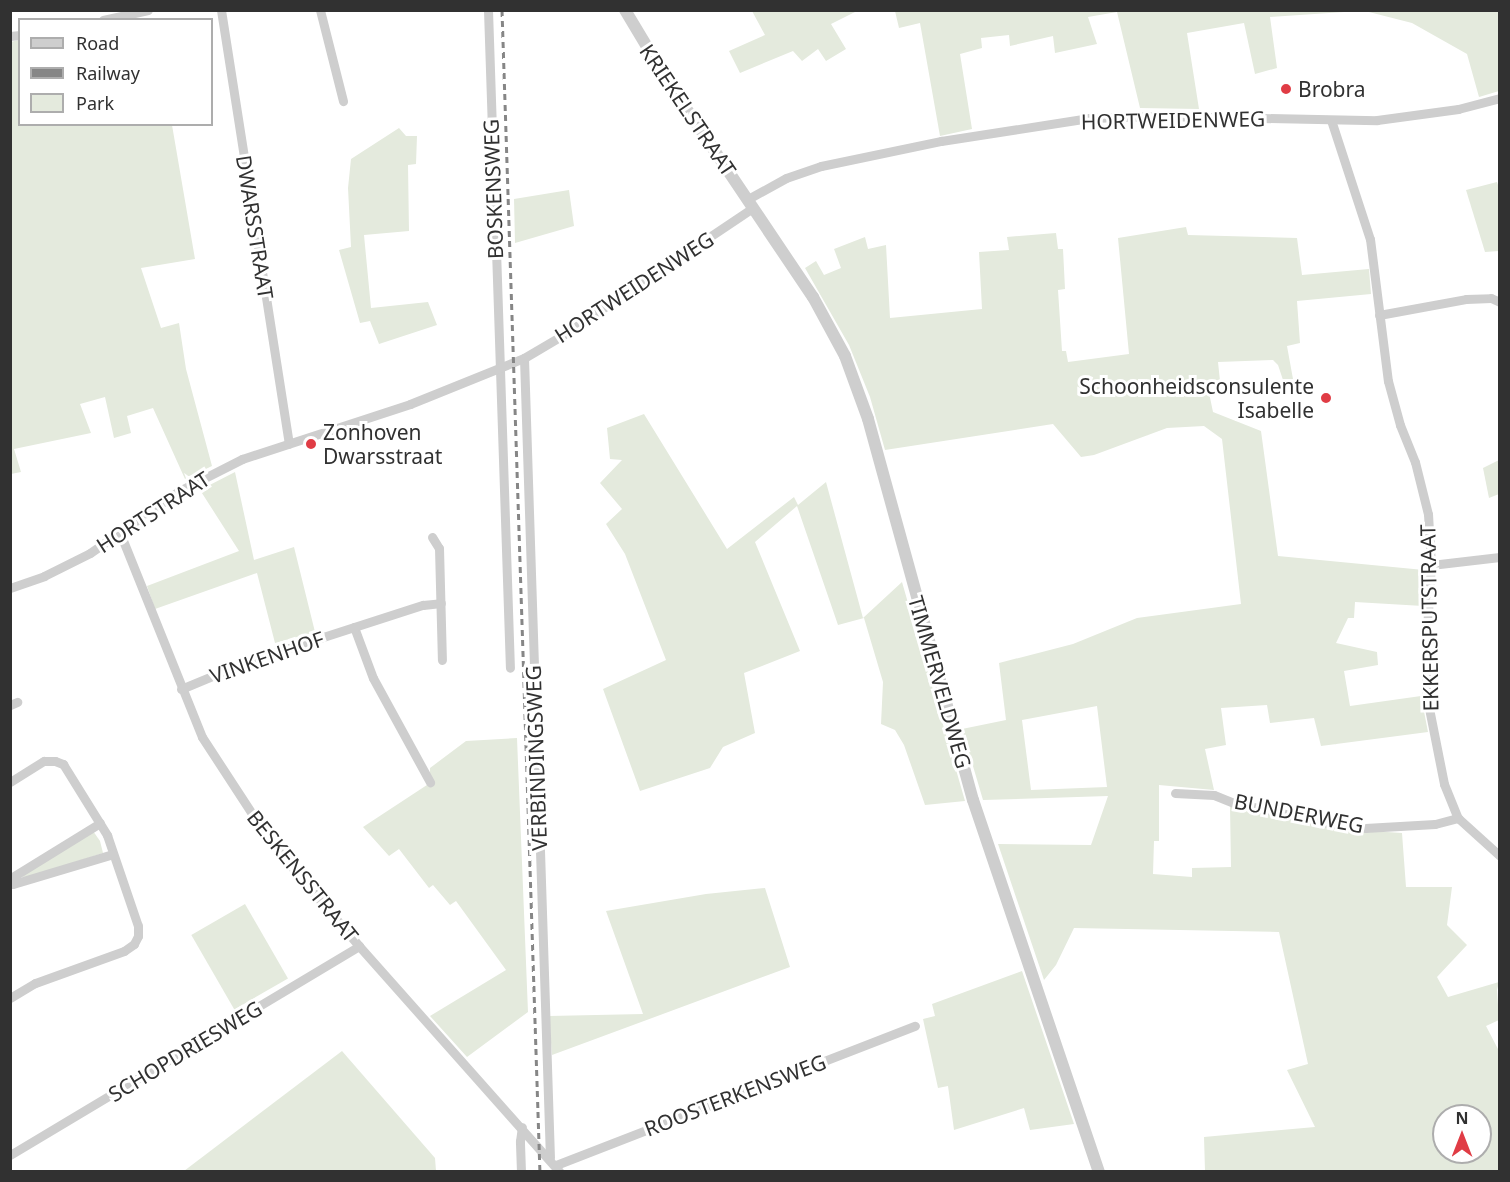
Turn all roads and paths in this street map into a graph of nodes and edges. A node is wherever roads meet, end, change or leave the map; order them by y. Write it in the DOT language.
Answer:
graph roads {
  1 [pos="148,10"];
  2 [pos="221,10"];
  3 [pos="320,10"];
  4 [pos="488,10"];
  5 [pos="625,10"];
  6 [pos="113,18"];
  7 [pos="1500,98"];
  8 [pos="343,101"];
  9 [pos="1331,120"];
  10 [pos="751,204"];
  11 [pos="1500,302"];
  12 [pos="1380,315"];
  13 [pos="524,358"];
  14 [pos="513,363"];
  15 [pos="500,368"];
  16 [pos="489,373"];
  17 [pos="289,444"];
  18 [pos="500,521"];
  19 [pos="120,533"];
  20 [pos="432,537"];
  21 [pos="1500,557"];
  22 [pos="1431,565"];
  23 [pos="10,588"];
  24 [pos="441,603"];
  25 [pos="354,627"];
  26 [pos="442,660"];
  27 [pos="510,668"];
  28 [pos="182,689"];
  29 [pos="10,782"];
  30 [pos="430,782"];
  31 [pos="1175,793"];
  32 [pos="1458,818"];
  33 [pos="100,824"];
  34 [pos="113,854"];
  35 [pos="1500,856"];
  36 [pos="358,946"];
  37 [pos="10,998"];
  38 [pos="915,1026"];
  39 [pos="522,1127"];
  40 [pos="11,1152"];
  41 [pos="555,1165"];
  42 [pos="521,1172"];
  43 [pos="1099,1172"];
  1 -- 6 [label="street"];
  2 -- 17 [label="street, DWARSSTRAAT"];
  3 -- 8 [label="street"];
  4 -- 15 [label="street, BOSKENSWEG"];
  5 -- 10 [label="street, KRIEKELSTRAAT"];
  7 -- 9 [label="street, HORTWEIDENWEG"];
  9 -- 10 [label="street, HORTWEIDENWEG"];
  9 -- 12 [label="street, EKKERSPUTSTRAAT"];
  10 -- 13 [label="street, HORTWEIDENWEG"];
  10 -- 43 [label="street, TIMMERVELDWEG"];
  11 -- 12 [label="street"];
  12 -- 22 [label="street, EKKERSPUTSTRAAT"];
  13 -- 14 [label="street, HORTWEIDENWEG"];
  13 -- 41 [label="street, VERBINDINGSWEG"];
  14 -- 15 [label="street, HORTSTRAAT"];
  15 -- 16 [label="street, HORTSTRAAT"];
  15 -- 27 [label="street"];
  16 -- 17 [label="street, HORTSTRAAT"];
  16 -- 18 [label="street"];
  17 -- 19 [label="street, HORTSTRAAT"];
  19 -- 23 [label="street, HORTSTRAAT"];
  19 -- 28 [label="street, BESKENSSTRAAT"];
  20 -- 24 [label="street"];
  21 -- 22 [label="street"];
  22 -- 32 [label="street, EKKERSPUTSTRAAT"];
  24 -- 25 [label="street, VINKENHOF"];
  24 -- 26 [label="street"];
  25 -- 28 [label="street, VINKENHOF"];
  25 -- 30 [label="street"];
  28 -- 36 [label="street, BESKENSSTRAAT"];
  29 -- 33 [label="street"];
  31 -- 32 [label="street, BUNDERWEG"];
  32 -- 35 [label="street, EKKERSPUTSTRAAT"];
  33 -- 34 [label="street"];
  33 -- 34 [label="street"];
  34 -- 37 [label="street"];
  36 -- 39 [label="street, BESKENSSTRAAT"];
  36 -- 40 [label="street, SCHOPDRIESWEG"];
  38 -- 41 [label="street, ROOSTERKENSWEG"];
  39 -- 41 [label="street, BESKENSSTRAAT"];
  39 -- 42 [label="street"];
}
